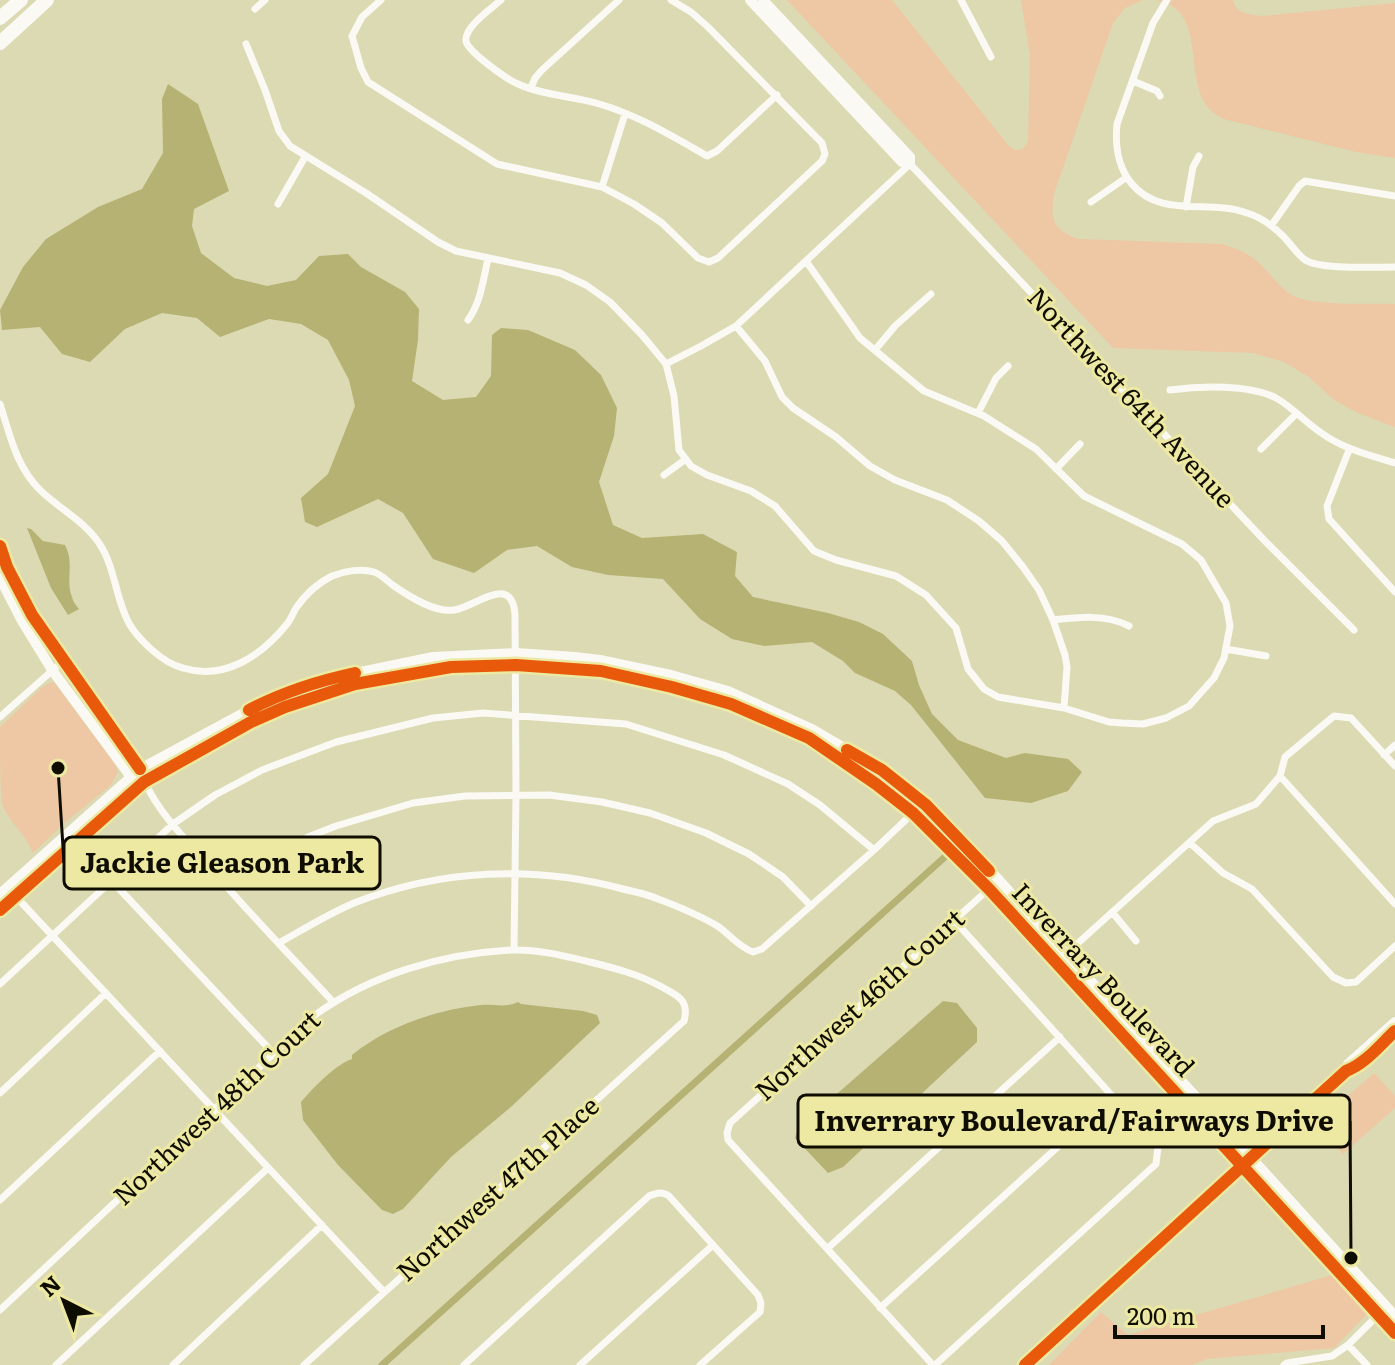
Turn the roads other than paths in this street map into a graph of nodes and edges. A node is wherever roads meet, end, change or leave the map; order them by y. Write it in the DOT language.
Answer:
graph roads {
  1 [pos="21,0"];
  2 [pos="47,0"];
  3 [pos="265,0"];
  4 [pos="381,0"];
  5 [pos="501,0"];
  6 [pos="619,0"];
  7 [pos="671,0"];
  8 [pos="750,0"];
  9 [pos="763,0"];
  10 [pos="961,0"];
  11 [pos="1167,0"];
  12 [pos="255,9"];
  13 [pos="0,18"];
  14 [pos="0,43"];
  15 [pos="246,44"];
  16 [pos="991,57"];
  17 [pos="1133,81"];
  18 [pos="531,88"];
  19 [pos="777,95"];
  20 [pos="1160,96"];
  21 [pos="625,114"];
  22 [pos="1199,156"];
  23 [pos="305,157"];
  24 [pos="910,164"];
  25 [pos="1127,177"];
  26 [pos="602,187"];
  27 [pos="1395,196"];
  28 [pos="1091,202"];
  29 [pos="278,204"];
  30 [pos="1186,207"];
  31 [pos="1271,226"];
  32 [pos="488,259"];
  33 [pos="806,261"];
  34 [pos="1395,267"];
  35 [pos="931,294"];
  36 [pos="468,320"];
  37 [pos="736,326"];
  38 [pos="875,350"];
  39 [pos="666,364"];
  40 [pos="1008,366"];
  41 [pos="1170,390"];
  42 [pos="0,404"];
  43 [pos="978,413"];
  44 [pos="1296,414"];
  45 [pos="1080,444"];
  46 [pos="1261,449"];
  47 [pos="1349,450"];
  48 [pos="686,459"];
  49 [pos="1395,463"];
  50 [pos="1056,469"];
  51 [pos="664,475"];
  52 [pos="0,546"];
  53 [pos="0,578"];
  54 [pos="1395,592"];
  55 [pos="1053,620"];
  56 [pos="1129,626"];
  57 [pos="1354,630"];
  58 [pos="1226,649"];
  59 [pos="1266,656"];
  60 [pos="516,659"];
  61 [pos="63,661"];
  62 [pos="52,670"];
  63 [pos="1064,708"];
  64 [pos="516,715"];
  65 [pos="0,717"];
  66 [pos="1395,745"];
  67 [pos="1384,755"];
  68 [pos="1395,766"];
  69 [pos="140,769"];
  70 [pos="1280,776"];
  71 [pos="131,777"];
  72 [pos="144,782"];
  73 [pos="516,795"];
  74 [pos="913,813"];
  75 [pos="173,824"];
  76 [pos="1190,843"];
  77 [pos="874,850"];
  78 [pos="513,873"];
  79 [pos="111,880"];
  80 [pos="999,880"];
  81 [pos="225,885"];
  82 [pos="989,889"];
  83 [pos="4,890"];
  84 [pos="16,896"];
  85 [pos="1395,904"];
  86 [pos="811,906"];
  87 [pos="0,910"];
  88 [pos="1112,912"];
  89 [pos="954,920"];
  90 [pos="51,936"];
  91 [pos="1136,941"];
  92 [pos="279,943"];
  93 [pos="1395,946"];
  94 [pos="514,950"];
  95 [pos="1060,959"];
  96 [pos="0,984"];
  97 [pos="106,993"];
  98 [pos="333,1002"];
  99 [pos="687,1011"];
  100 [pos="1395,1022"];
  101 [pos="1395,1031"];
  102 [pos="1060,1037"];
  103 [pos="1140,1045"];
  104 [pos="160,1051"];
  105 [pos="273,1053"];
  106 [pos="1346,1071"];
  107 [pos="0,1093"];
  108 [pos="1113,1097"];
  109 [pos="214,1110"];
  110 [pos="1251,1157"];
  111 [pos="1242,1165"];
  112 [pos="268,1168"];
  113 [pos="0,1200"];
  114 [pos="322,1225"];
  115 [pos="713,1245"];
  116 [pos="828,1248"];
  117 [pos="384,1292"];
  118 [pos="880,1308"];
  119 [pos="0,1310"];
  120 [pos="1382,1311"];
  121 [pos="1395,1316"];
  122 [pos="1395,1333"];
  123 [pos="1348,1345"];
  124 [pos="56,1365"];
  125 [pos="173,1365"];
  126 [pos="304,1365"];
  127 [pos="464,1365"];
  128 [pos="580,1365"];
  129 [pos="700,1365"];
  130 [pos="934,1365"];
  131 [pos="1025,1365"];
  132 [pos="1284,1365"];
  133 [pos="1367,1365"];
  1 -- 13 [label="highway"];
  2 -- 14 [label="highway"];
  3 -- 12 [label="street"];
  4 -- 26 [label="street"];
  5 -- 18 [label="street"];
  6 -- 18 [label="street"];
  7 -- 19 [label="street"];
  8 -- 24 [label="street, Northwest 64th Avenue"];
  9 -- 24 [label="street, Northwest 64th Avenue"];
  10 -- 16 [label="street"];
  11 -- 17 [label="street"];
  15 -- 23 [label="street"];
  17 -- 20 [label="street"];
  17 -- 25 [label="street"];
  18 -- 21 [label="street"];
  19 -- 21 [label="street"];
  19 -- 26 [label="street"];
  21 -- 26 [label="street"];
  22 -- 30 [label="street"];
  23 -- 29 [label="street"];
  23 -- 32 [label="street"];
  24 -- 33 [label="street"];
  24 -- 57 [label="street, Northwest 64th Avenue"];
  25 -- 28 [label="street"];
  25 -- 30 [label="street"];
  27 -- 31 [label="street"];
  30 -- 31 [label="street"];
  31 -- 34 [label="street"];
  32 -- 36 [label="street"];
  32 -- 39 [label="street"];
  33 -- 37 [label="street"];
  33 -- 38 [label="street"];
  35 -- 38 [label="street"];
  37 -- 39 [label="street"];
  37 -- 55 [label="street"];
  38 -- 43 [label="street"];
  39 -- 48 [label="street"];
  40 -- 43 [label="street"];
  41 -- 44 [label="street"];
  42 -- 60 [label="street"];
  43 -- 50 [label="street"];
  44 -- 46 [label="street"];
  44 -- 47 [label="street"];
  45 -- 50 [label="street"];
  47 -- 49 [label="street"];
  47 -- 54 [label="street"];
  48 -- 51 [label="street"];
  48 -- 63 [label="street"];
  50 -- 58 [label="street"];
  52 -- 61 [label="street"];
  53 -- 62 [label="street"];
  55 -- 56 [label="street"];
  55 -- 63 [label="street"];
  58 -- 59 [label="street"];
  58 -- 63 [label="street"];
  60 -- 64 [label="street"];
  60 -- 69 [label="street, Inverrary Boulevard"];
  60 -- 72 [label="street, Inverrary Boulevard"];
  60 -- 74 [label="street, Inverrary Boulevard"];
  60 -- 80 [label="street, Inverrary Boulevard"];
  61 -- 62 [label="street"];
  61 -- 69 [label="street"];
  62 -- 65 [label="street"];
  62 -- 71 [label="street"];
  64 -- 73 [label="street"];
  64 -- 75 [label="street"];
  64 -- 77 [label="street"];
  66 -- 67 [label="street"];
  67 -- 68 [label="street"];
  67 -- 70 [label="street"];
  69 -- 71 [label="street, Inverrary Boulevard"];
  69 -- 72 [label="street"];
  70 -- 76 [label="street"];
  70 -- 85 [label="street"];
  71 -- 72 [label="street"];
  71 -- 83 [label="street, Inverrary Boulevard"];
  72 -- 75 [label="street"];
  72 -- 84 [label="street, Inverrary Boulevard"];
  73 -- 78 [label="street"];
  73 -- 81 [label="street"];
  73 -- 86 [label="street"];
  74 -- 77 [label="street"];
  74 -- 82 [label="street, Inverrary Boulevard"];
  75 -- 79 [label="street"];
  75 -- 81 [label="street"];
  76 -- 88 [label="street"];
  76 -- 93 [label="street"];
  77 -- 86 [label="street"];
  78 -- 86 [label="street"];
  78 -- 92 [label="street"];
  78 -- 94 [label="street"];
  79 -- 90 [label="street"];
  79 -- 105 [label="street"];
  80 -- 82 [label="street, Northwest 46th Court"];
  80 -- 95 [label="street, Inverrary Boulevard"];
  81 -- 92 [label="street"];
  82 -- 89 [label="street, Northwest 46th Court"];
  82 -- 95 [label="street, Inverrary Boulevard"];
  83 -- 84 [label="street"];
  84 -- 87 [label="street, Inverrary Boulevard"];
  84 -- 90 [label="street"];
  88 -- 91 [label="street"];
  88 -- 95 [label="street"];
  89 -- 102 [label="street"];
  89 -- 116 [label="street, Northwest 46th Court"];
  90 -- 96 [label="street"];
  90 -- 97 [label="street"];
  92 -- 98 [label="street"];
  94 -- 98 [label="street, Northwest 48th Court"];
  94 -- 99 [label="street, Northwest 48th Court"];
  95 -- 103 [label="street, Inverrary Boulevard"];
  97 -- 104 [label="street"];
  97 -- 107 [label="street"];
  98 -- 105 [label="street, Northwest 48th Court"];
  99 -- 117 [label="street, Northwest 47th Place"];
  100 -- 106 [label="street"];
  101 -- 106 [label="street"];
  102 -- 108 [label="street"];
  102 -- 116 [label="street"];
  103 -- 110 [label="street, Inverrary Boulevard"];
  103 -- 111 [label="street, Inverrary Boulevard"];
  104 -- 109 [label="street"];
  104 -- 113 [label="street"];
  105 -- 109 [label="street, Northwest 48th Court"];
  106 -- 110 [label="street"];
  108 -- 118 [label="street"];
  108 -- 130 [label="street"];
  109 -- 112 [label="street"];
  109 -- 119 [label="street, Northwest 48th Court"];
  110 -- 111 [label="street"];
  110 -- 120 [label="street, Inverrary Boulevard"];
  111 -- 120 [label="street, Inverrary Boulevard"];
  111 -- 131 [label="street"];
  112 -- 114 [label="street"];
  112 -- 124 [label="street"];
  114 -- 117 [label="street"];
  114 -- 125 [label="street"];
  115 -- 127 [label="street"];
  115 -- 128 [label="street"];
  115 -- 129 [label="street"];
  116 -- 118 [label="street"];
  117 -- 126 [label="street, Northwest 47th Place"];
  118 -- 130 [label="street"];
  120 -- 121 [label="street, Inverrary Boulevard"];
  120 -- 122 [label="street, Inverrary Boulevard"];
  120 -- 123 [label="street"];
  123 -- 132 [label="street"];
  123 -- 133 [label="street"];
}
